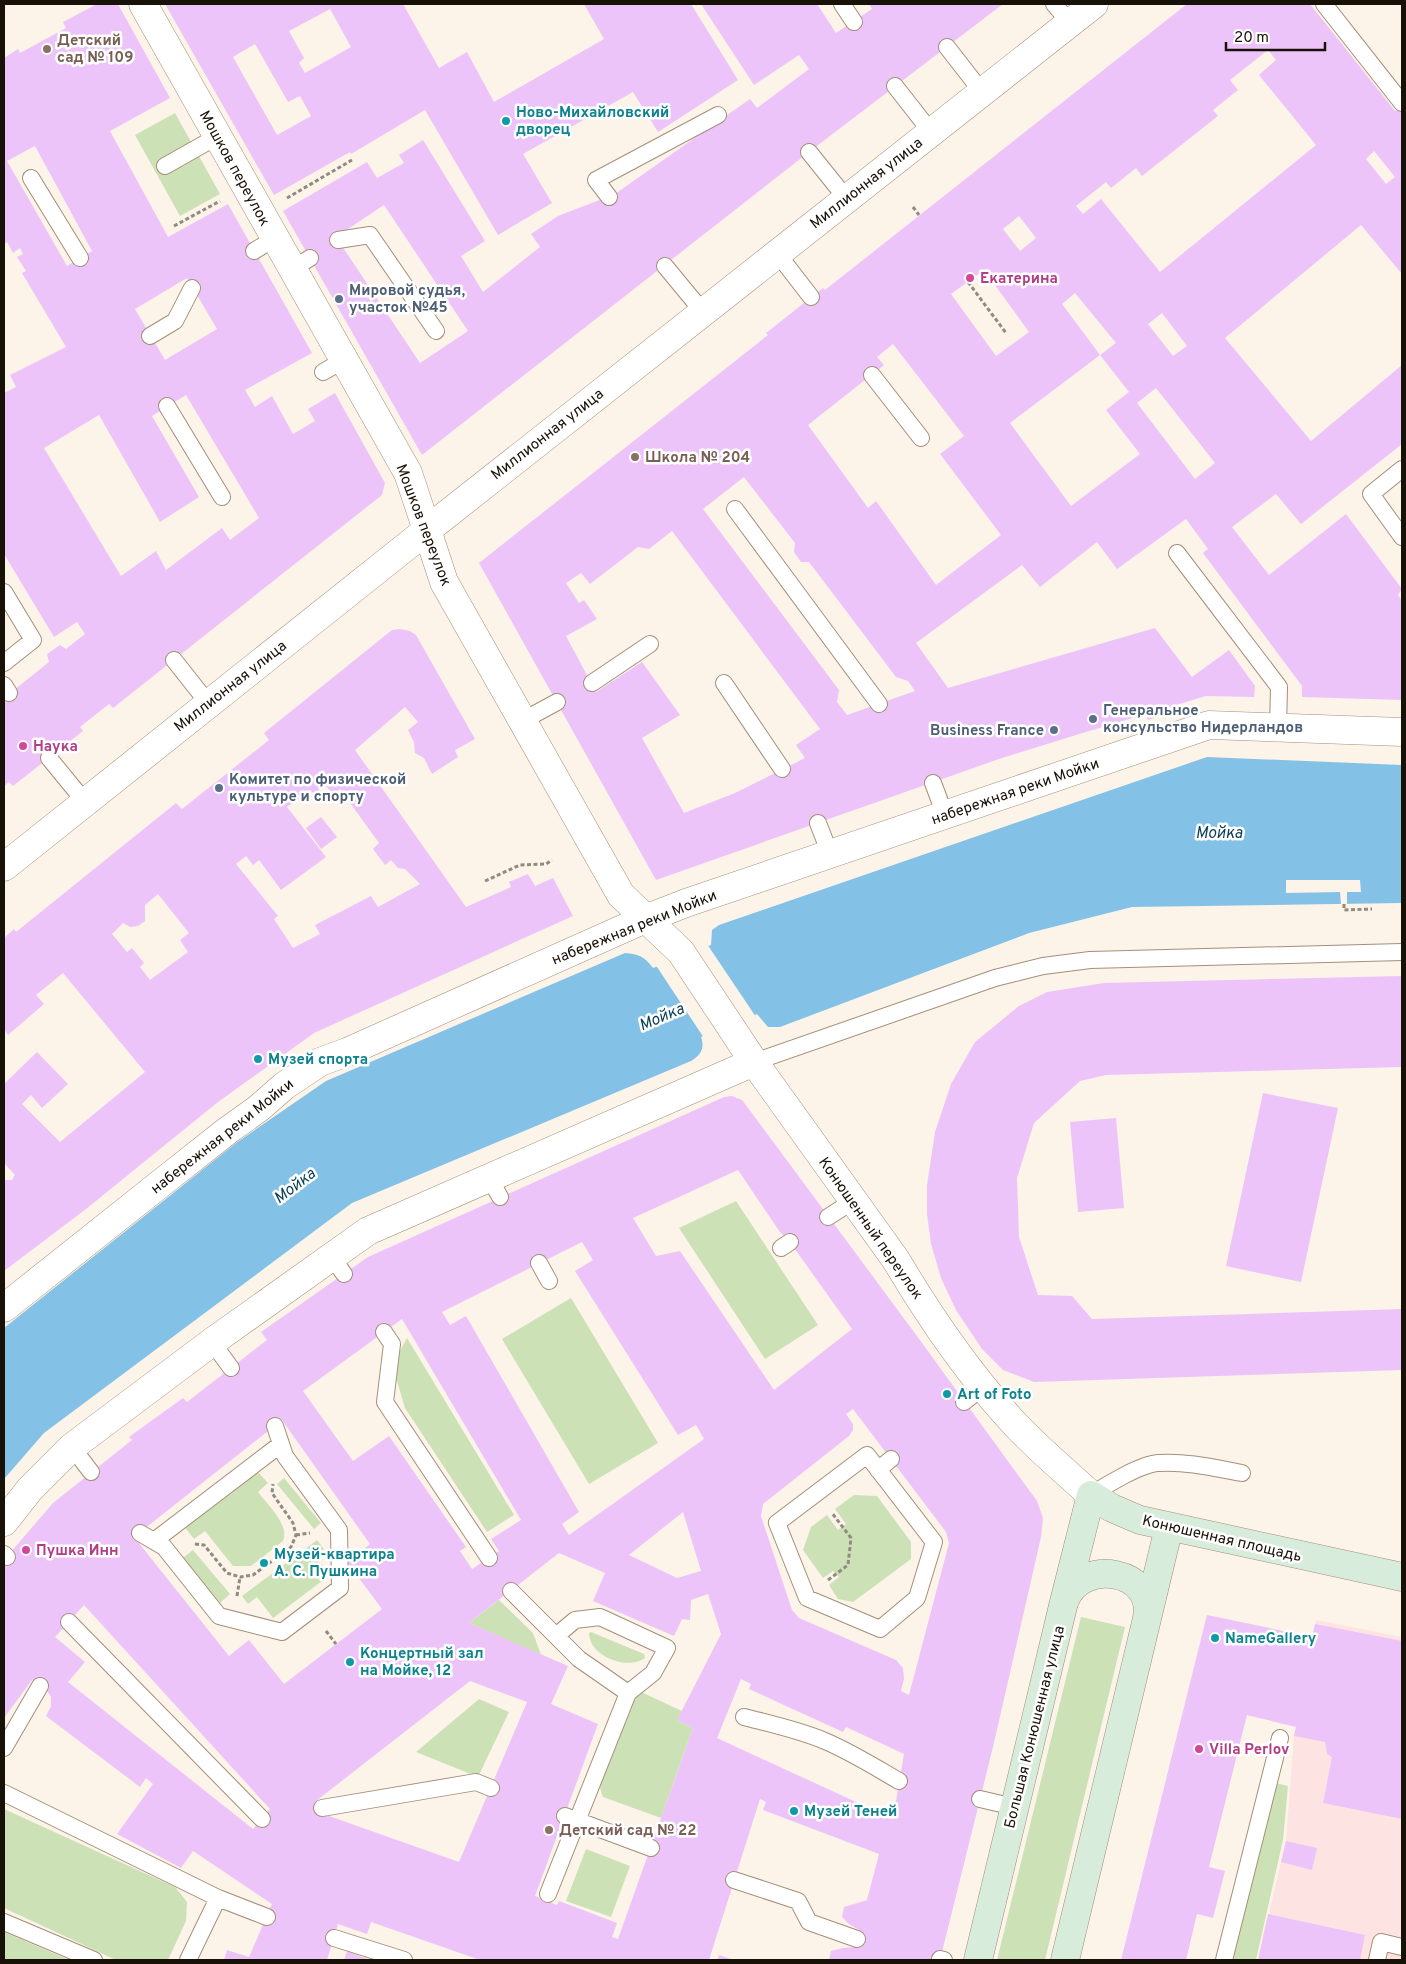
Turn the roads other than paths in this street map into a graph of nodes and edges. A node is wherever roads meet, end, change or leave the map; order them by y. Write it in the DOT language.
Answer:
graph roads {
  1 [pos="143,4"];
  2 [pos="842,4"];
  3 [pos="1094,4"];
  4 [pos="1324,4"];
  5 [pos="1062,13"];
  6 [pos="854,22"];
  7 [pos="946,47"];
  8 [pos="895,86"];
  9 [pos="982,92"];
  10 [pos="1400,96"];
  11 [pos="718,115"];
  12 [pos="931,132"];
  13 [pos="218,136"];
  14 [pos="809,152"];
  15 [pos="165,166"];
  16 [pos="32,178"];
  17 [pos="609,197"];
  18 [pos="846,198"];
  19 [pos="338,240"];
  20 [pos="777,253"];
  21 [pos="80,258"];
  22 [pos="666,266"];
  23 [pos="192,288"];
  24 [pos="811,298"];
  25 [pos="702,312"];
  26 [pos="436,331"];
  27 [pos="150,336"];
  28 [pos="872,375"];
  29 [pos="167,406"];
  30 [pos="920,438"];
  31 [pos="1402,469"];
  32 [pos="222,497"];
  33 [pos="736,509"];
  34 [pos="427,530"];
  35 [pos="1402,537"];
  36 [pos="1177,553"];
  37 [pos="4,592"];
  38 [pos="650,644"];
  39 [pos="174,660"];
  40 [pos="4,663"];
  41 [pos="592,683"];
  42 [pos="724,683"];
  43 [pos="557,702"];
  44 [pos="208,703"];
  45 [pos="879,704"];
  46 [pos="522,721"];
  47 [pos="1278,728"];
  48 [pos="1402,732"];
  49 [pos="49,758"];
  50 [pos="782,769"];
  51 [pos="933,783"];
  52 [pos="85,802"];
  53 [pos="945,815"];
  54 [pos="818,823"];
  55 [pos="830,854"];
  56 [pos="4,868"];
  57 [pos="645,919"];
  58 [pos="1402,952"];
  59 [pos="733,1030"];
  60 [pos="754,1062"];
  61 [pos="853,1201"];
  62 [pos="828,1216"];
  63 [pos="539,1263"];
  64 [pos="549,1280"];
  65 [pos="4,1308"];
  66 [pos="384,1332"];
  67 [pos="212,1342"];
  68 [pos="231,1368"];
  69 [pos="1014,1423"];
  70 [pos="275,1426"];
  71 [pos="281,1444"];
  72 [pos="72,1447"];
  73 [pos="891,1459"];
  74 [pos="878,1470"];
  75 [pos="92,1472"];
  76 [pos="1242,1474"];
  77 [pos="1092,1495"];
  78 [pos="4,1522"];
  79 [pos="1169,1527"];
  80 [pos="489,1558"];
  81 [pos="1402,1577"];
  82 [pos="511,1591"];
  83 [pos="1063,1606"];
  84 [pos="69,1622"];
  85 [pos="1145,1626"];
  86 [pos="556,1636"];
  87 [pos="40,1686"];
  88 [pos="628,1694"];
  89 [pos="744,1717"];
  90 [pos="1280,1738"];
  91 [pos="4,1748"];
  92 [pos="900,1781"];
  93 [pos="491,1788"];
  94 [pos="4,1793"];
  95 [pos="980,1799"];
  96 [pos="1014,1807"];
  97 [pos="322,1808"];
  98 [pos="571,1818"];
  99 [pos="262,1819"];
  100 [pos="650,1848"];
  101 [pos="734,1880"];
  102 [pos="548,1894"];
  103 [pos="218,1898"];
  104 [pos="267,1917"];
  105 [pos="4,1922"];
  106 [pos="334,1938"];
  107 [pos="857,1939"];
  108 [pos="1402,1947"];
  109 [pos="94,1960"];
  110 [pos="188,1960"];
  111 [pos="404,1960"];
  112 [pos="978,1960"];
  113 [pos="1065,1960"];
  114 [pos="1224,1960"];
  115 [pos="1377,1960"];
  1 -- 13 [label="street, Мошков переулок"];
  2 -- 6 [label="lane"];
  3 -- 5 [label="street, Миллионная улица"];
  4 -- 10 [label="lane"];
  5 -- 9 [label="street, Миллионная улица"];
  7 -- 9 [label="lane"];
  8 -- 12 [label="lane"];
  9 -- 12 [label="street, Миллионная улица"];
  11 -- 17 [label="lane"];
  12 -- 18 [label="street, Миллионная улица"];
  13 -- 15 [label="lane"];
  13 -- 34 [label="street, Мошков переулок"];
  14 -- 18 [label="lane"];
  16 -- 21 [label="lane"];
  18 -- 20 [label="street, Миллионная улица"];
  19 -- 26 [label="lane"];
  20 -- 24 [label="lane"];
  20 -- 25 [label="street, Миллионная улица"];
  22 -- 25 [label="lane"];
  23 -- 27 [label="lane"];
  25 -- 34 [label="street, Миллионная улица"];
  28 -- 30 [label="lane"];
  29 -- 32 [label="lane"];
  31 -- 35 [label="lane"];
  33 -- 45 [label="lane"];
  34 -- 44 [label="street, Миллионная улица"];
  34 -- 46 [label="street, Мошков переулок"];
  36 -- 47 [label="lane"];
  37 -- 40 [label="lane"];
  38 -- 41 [label="lane"];
  39 -- 44 [label="lane"];
  42 -- 50 [label="lane"];
  43 -- 46 [label="lane"];
  44 -- 52 [label="street, Миллионная улица"];
  46 -- 57 [label="street, Мошков переулок"];
  47 -- 48 [label="street, набережная реки Мойки"];
  47 -- 53 [label="street, набережная реки Мойки"];
  49 -- 52 [label="lane"];
  51 -- 53 [label="lane"];
  52 -- 56 [label="street, Миллионная улица"];
  53 -- 55 [label="street, набережная реки Мойки"];
  54 -- 55 [label="lane"];
  55 -- 57 [label="street, набережная реки Мойки"];
  57 -- 59 [label="street, Мошков переулок"];
  57 -- 65 [label="street, набережная реки Мойки"];
  58 -- 60 [label="lane"];
  59 -- 60 [label="street, Конюшенный переулок"];
  60 -- 61 [label="street, Конюшенный переулок"];
  60 -- 67 [label="street"];
  61 -- 62 [label="lane"];
  61 -- 69 [label="street, Конюшенный переулок"];
  63 -- 64 [label="lane"];
  66 -- 80 [label="lane"];
  67 -- 68 [label="lane"];
  67 -- 72 [label="street"];
  69 -- 77 [label="street, Конюшенная площадь"];
  70 -- 71 [label="lane"];
  71 -- 71 [label="lane"];
  72 -- 75 [label="lane"];
  72 -- 78 [label="street"];
  73 -- 74 [label="lane"];
  74 -- 74 [label="lane"];
  76 -- 77 [label="lane"];
  77 -- 79 [label="main road, Конюшенная площадь"];
  77 -- 83 [label="main road, Большая Конюшенная улица"];
  79 -- 81 [label="main road, Конюшенная площадь"];
  79 -- 85 [label="main road"];
  82 -- 86 [label="lane"];
  83 -- 85 [label="main road"];
  83 -- 96 [label="main road, Большая Конюшенная улица"];
  84 -- 99 [label="lane"];
  85 -- 113 [label="main road"];
  86 -- 88 [label="lane"];
  86 -- 88 [label="lane"];
  87 -- 91 [label="lane"];
  88 -- 98 [label="lane"];
  89 -- 92 [label="lane"];
  90 -- 114 [label="lane"];
  93 -- 97 [label="lane"];
  94 -- 103 [label="lane"];
  95 -- 96 [label="lane"];
  96 -- 112 [label="main road, Большая Конюшенная улица"];
  98 -- 100 [label="lane"];
  98 -- 102 [label="lane"];
  101 -- 107 [label="lane"];
  103 -- 104 [label="lane"];
  103 -- 110 [label="lane"];
  105 -- 109 [label="lane"];
  106 -- 111 [label="lane"];
  108 -- 115 [label="lane"];
}
